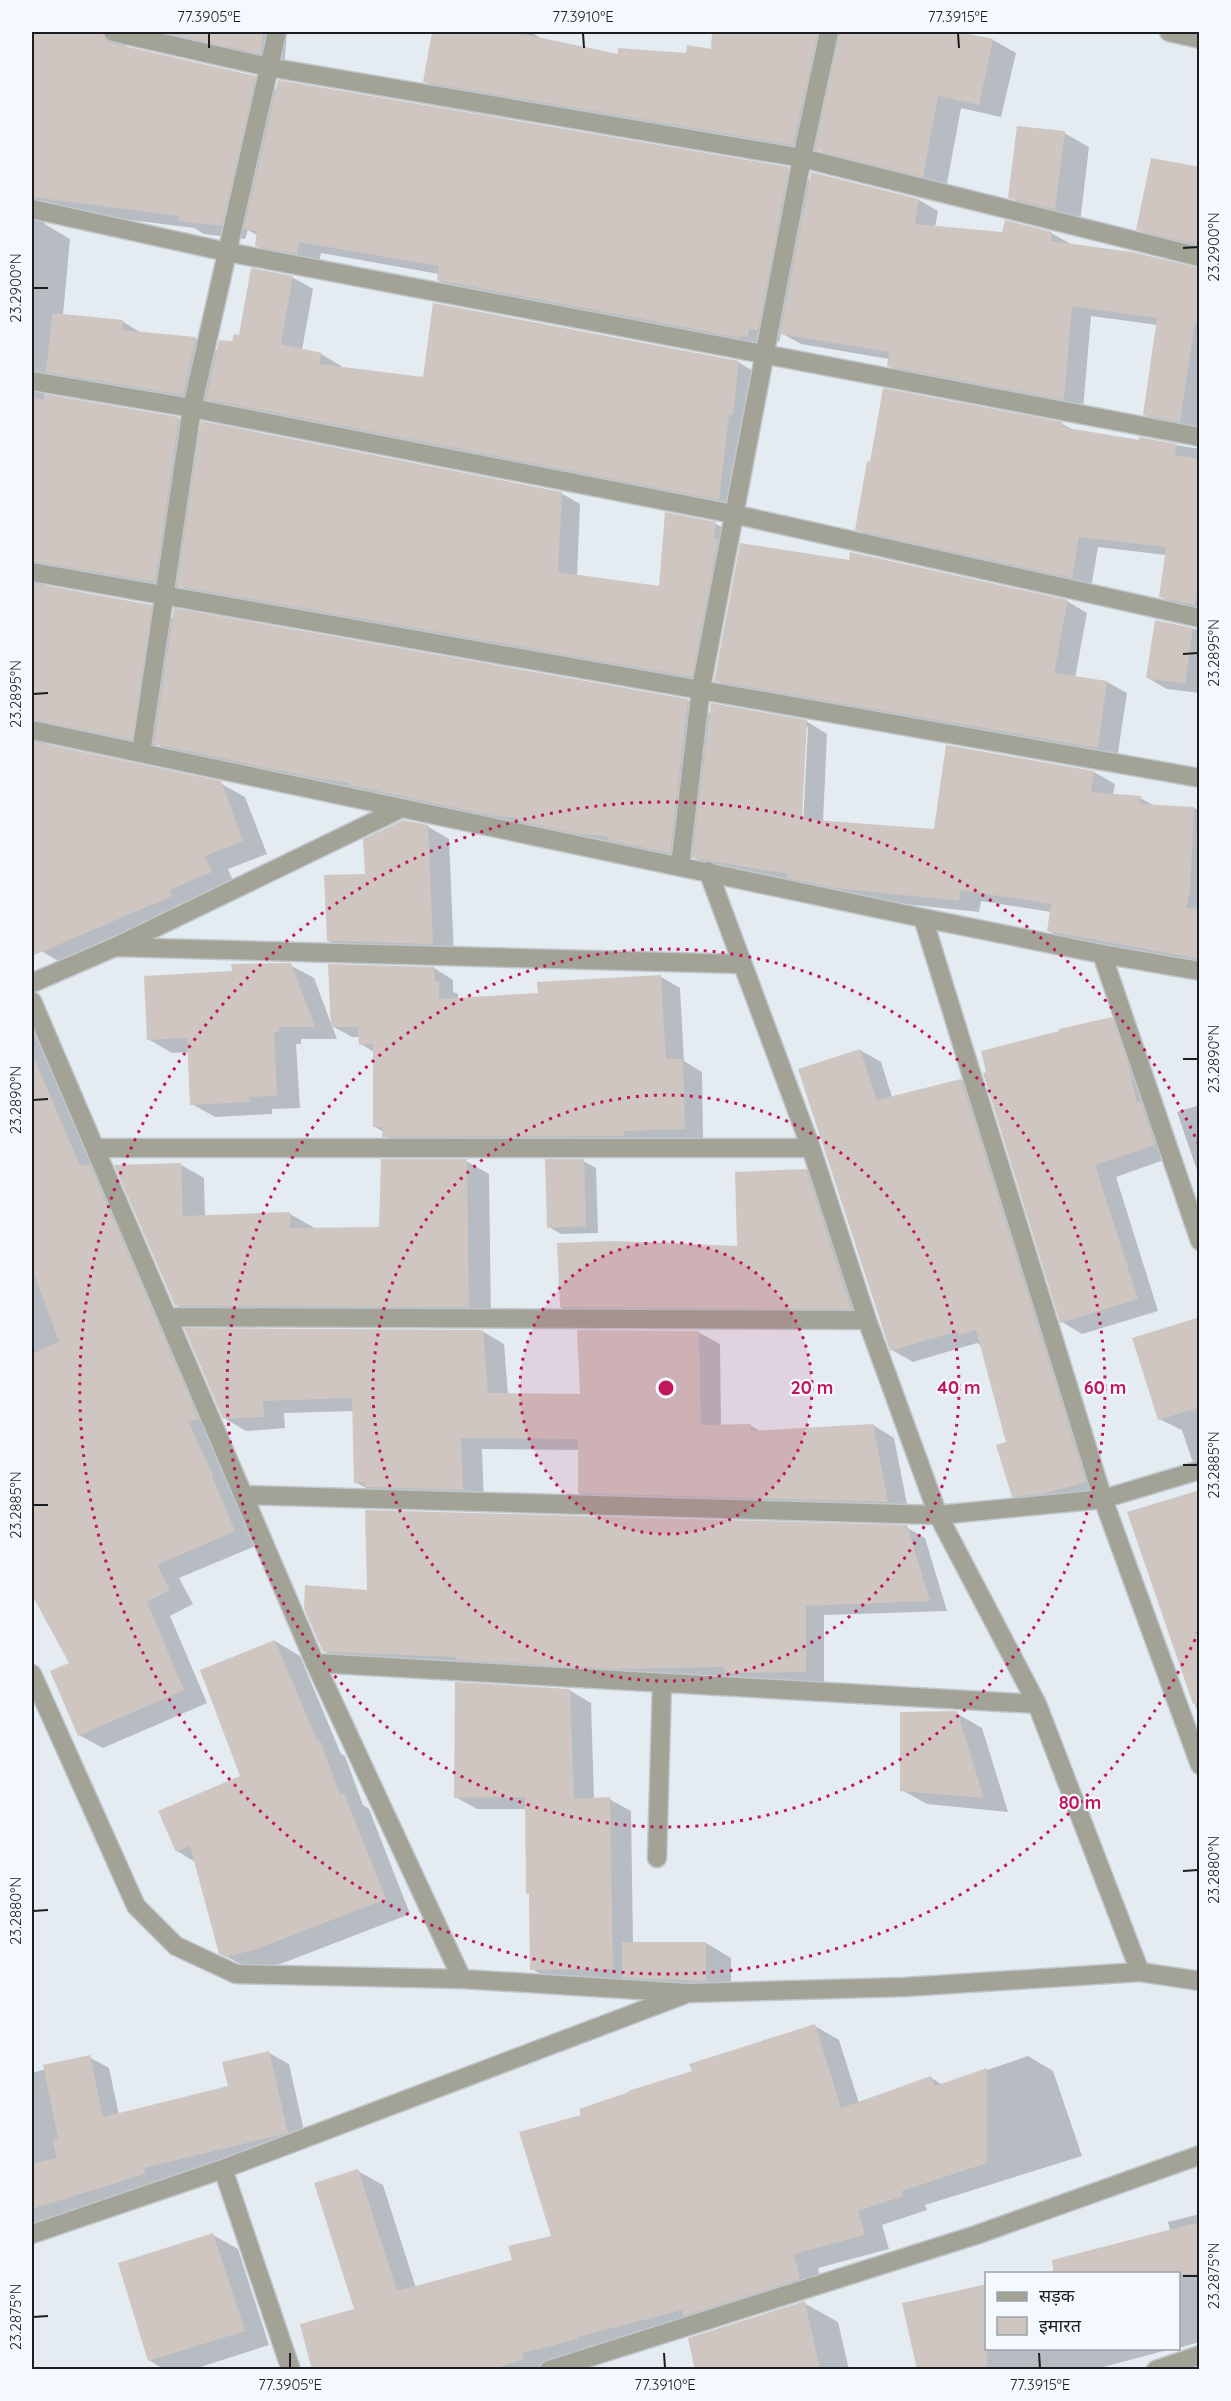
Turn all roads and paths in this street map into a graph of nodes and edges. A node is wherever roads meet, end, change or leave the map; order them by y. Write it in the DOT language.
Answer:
graph roads {
  1 [pos="113,32"];
  2 [pos="277,32"];
  3 [pos="829,32"];
  4 [pos="1169,32"];
  5 [pos="1200,39"];
  6 [pos="268,66"];
  7 [pos="802,158"];
  8 [pos="32,209"];
  9 [pos="227,252"];
  10 [pos="1200,257"];
  11 [pos="764,354"];
  12 [pos="32,381"];
  13 [pos="192,408"];
  14 [pos="1200,437"];
  15 [pos="734,514"];
  16 [pos="32,572"];
  17 [pos="165,595"];
  18 [pos="1200,618"];
  19 [pos="701,688"];
  20 [pos="32,730"];
  21 [pos="141,753"];
  22 [pos="1200,777"];
  23 [pos="402,807"];
  24 [pos="680,866"];
  25 [pos="708,872"];
  26 [pos="923,918"];
  27 [pos="115,947"];
  28 [pos="1102,954"];
  29 [pos="742,964"];
  30 [pos="1200,971"];
  31 [pos="32,983"];
  32 [pos="32,1001"];
  33 [pos="94,1148"];
  34 [pos="811,1148"];
  35 [pos="1200,1241"];
  36 [pos="167,1317"];
  37 [pos="867,1320"];
  38 [pos="1200,1470"];
  39 [pos="243,1495"];
  40 [pos="1103,1500"];
  41 [pos="938,1515"];
  42 [pos="315,1663"];
  43 [pos="32,1674"];
  44 [pos="662,1683"];
  45 [pos="1037,1704"];
  46 [pos="1200,1765"];
  47 [pos="657,1858"];
  48 [pos="1140,1972"];
  49 [pos="462,1979"];
  50 [pos="1200,1981"];
  51 [pos="688,1994"];
  52 [pos="1200,2155"];
  53 [pos="223,2169"];
  54 [pos="32,2234"];
  55 [pos="1200,2355"];
  56 [pos="291,2370"];
  57 [pos="549,2370"];
  58 [pos="1156,2370"];
  1 -- 6 [label="street"];
  2 -- 6 [label="street"];
  3 -- 7 [label="street"];
  4 -- 5 [label="street"];
  6 -- 7 [label="street"];
  6 -- 9 [label="street"];
  7 -- 10 [label="street"];
  7 -- 11 [label="street"];
  8 -- 9 [label="street"];
  9 -- 11 [label="street"];
  9 -- 13 [label="street"];
  11 -- 14 [label="street"];
  11 -- 15 [label="street"];
  12 -- 13 [label="street"];
  13 -- 15 [label="street"];
  13 -- 17 [label="street"];
  15 -- 18 [label="street"];
  15 -- 19 [label="street"];
  16 -- 17 [label="street"];
  17 -- 19 [label="street"];
  17 -- 21 [label="street"];
  19 -- 22 [label="street"];
  19 -- 24 [label="street"];
  20 -- 21 [label="street"];
  21 -- 23 [label="street"];
  23 -- 24 [label="street"];
  23 -- 27 [label="street"];
  24 -- 25 [label="street"];
  25 -- 26 [label="street"];
  25 -- 29 [label="street"];
  26 -- 28 [label="street"];
  26 -- 40 [label="street"];
  27 -- 29 [label="street"];
  27 -- 31 [label="street"];
  28 -- 30 [label="street"];
  28 -- 35 [label="street"];
  29 -- 34 [label="street"];
  32 -- 33 [label="street"];
  33 -- 34 [label="street"];
  33 -- 36 [label="street"];
  34 -- 37 [label="street"];
  36 -- 37 [label="street"];
  36 -- 39 [label="street"];
  37 -- 41 [label="street"];
  38 -- 40 [label="street"];
  39 -- 41 [label="street"];
  39 -- 42 [label="street"];
  40 -- 41 [label="street"];
  40 -- 46 [label="street"];
  41 -- 45 [label="street"];
  42 -- 44 [label="street"];
  42 -- 49 [label="street"];
  43 -- 49 [label="street"];
  44 -- 45 [label="street"];
  44 -- 47 [label="street"];
  45 -- 48 [label="street"];
  48 -- 50 [label="street"];
  48 -- 51 [label="street"];
  49 -- 51 [label="street"];
  51 -- 53 [label="street"];
  52 -- 57 [label="street"];
  53 -- 54 [label="street"];
  53 -- 56 [label="street"];
  55 -- 58 [label="street"];
}
